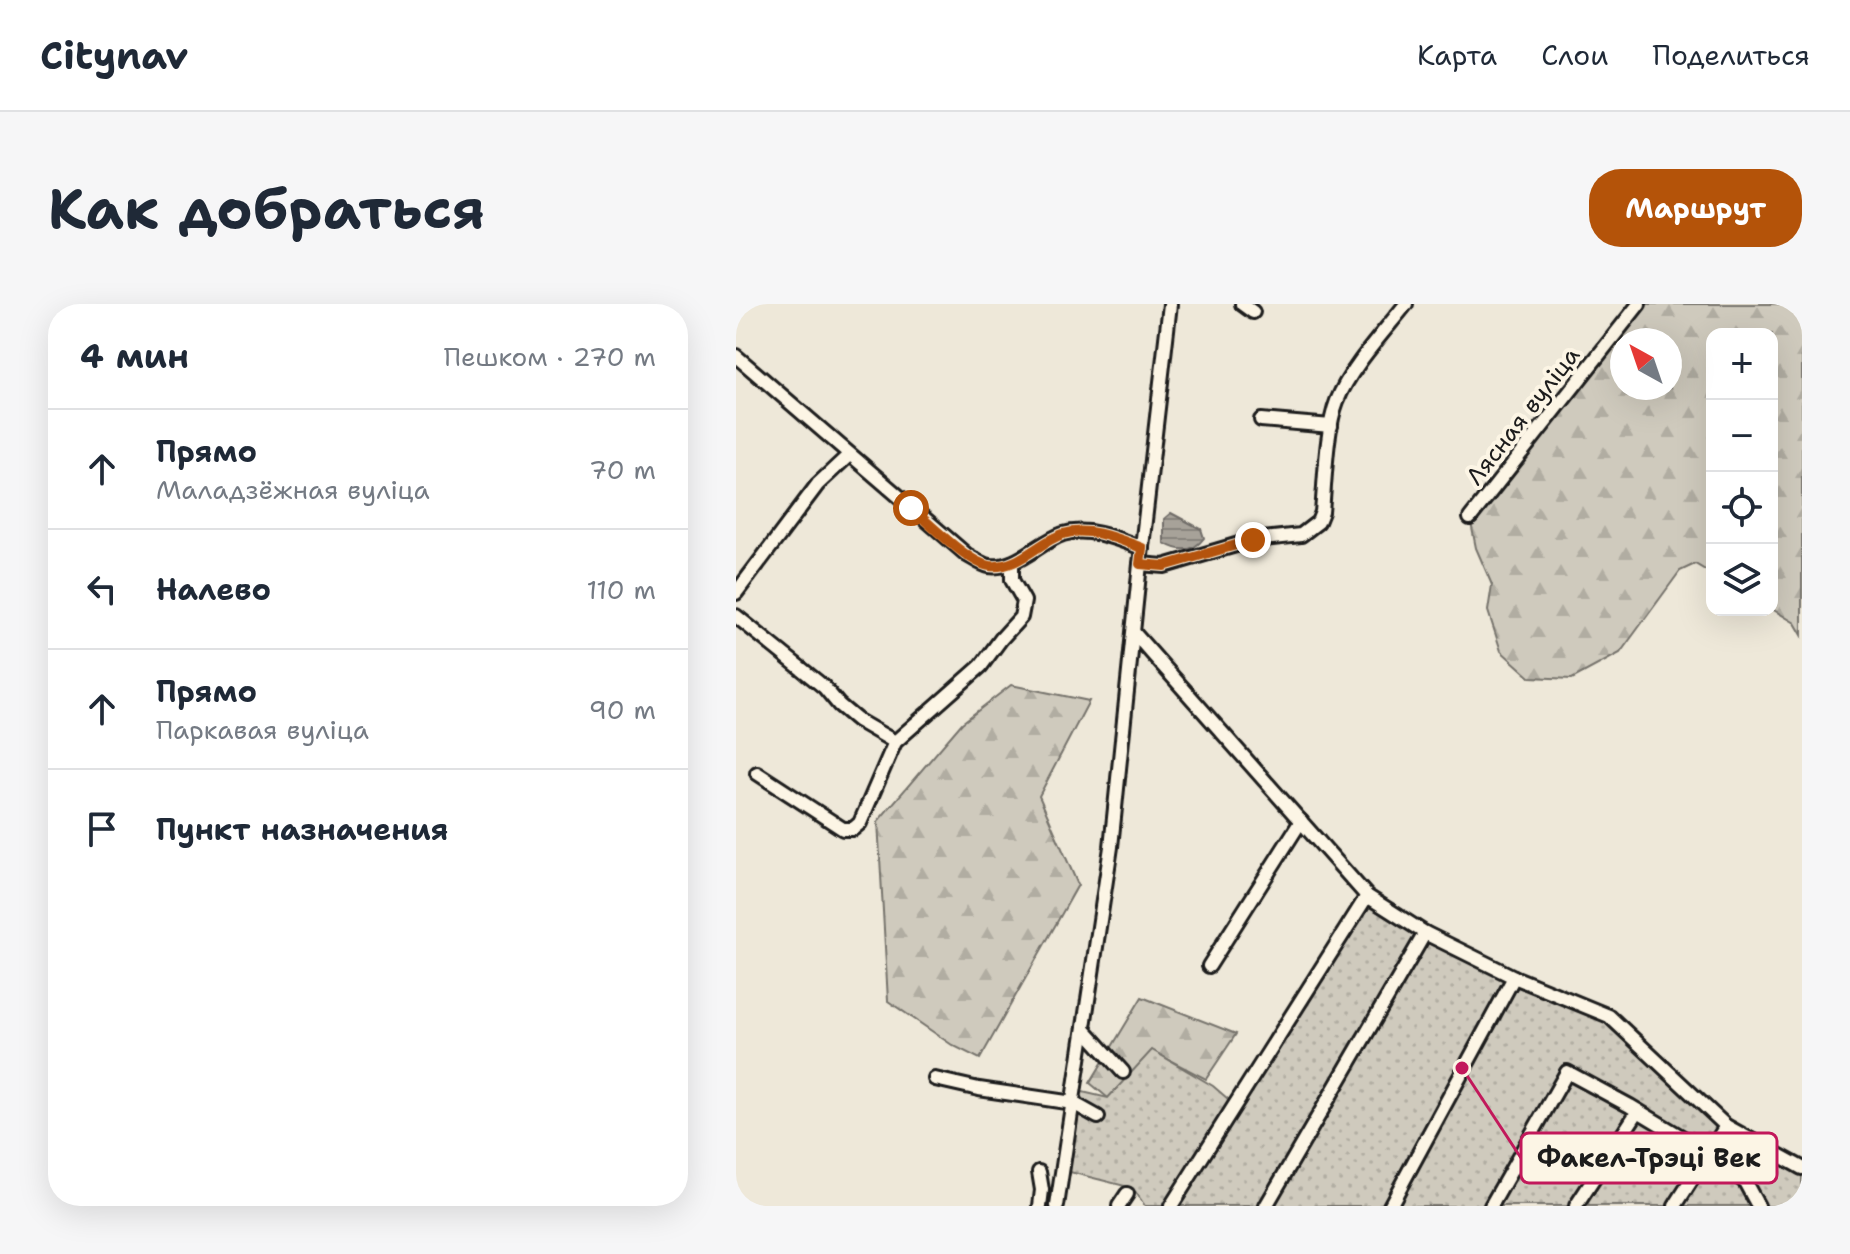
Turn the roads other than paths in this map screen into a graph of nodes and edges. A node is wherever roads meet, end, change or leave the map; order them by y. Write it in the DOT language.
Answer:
graph roads {
  1 [pos="1170,304"];
  2 [pos="1242,304"];
  3 [pos="1406,304"];
  4 [pos="1639,304"];
  5 [pos="1253,312"];
  6 [pos="736,356"];
  7 [pos="1261,420"];
  8 [pos="1331,426"];
  9 [pos="849,455"];
  10 [pos="1470,518"];
  11 [pos="1142,548"];
  12 [pos="1012,563"];
  13 [pos="1140,564"];
  14 [pos="738,586"];
  15 [pos="736,616"];
  16 [pos="1134,633"];
  17 [pos="895,742"];
  18 [pos="757,773"];
  19 [pos="1301,821"];
  20 [pos="1367,896"];
  21 [pos="1425,933"];
  22 [pos="1209,966"];
  23 [pos="1514,977"];
  24 [pos="1084,1029"];
  25 [pos="1123,1072"];
  26 [pos="935,1079"];
  27 [pos="1074,1096"];
  28 [pos="1638,1111"];
  29 [pos="1098,1117"];
  30 [pos="1726,1126"];
  31 [pos="1708,1153"];
  32 [pos="1802,1168"];
  33 [pos="1039,1172"];
  34 [pos="1127,1194"];
  35 [pos="1040,1206"];
  36 [pos="1057,1206"];
  37 [pos="1119,1206"];
  38 [pos="1171,1206"];
  39 [pos="1266,1206"];
  40 [pos="1390,1206"];
  41 [pos="1491,1206"];
  42 [pos="1576,1206"];
  43 [pos="1675,1206"];
  44 [pos="1758,1206"];
  1 -- 11 [label="street"];
  2 -- 5 [label="street"];
  3 -- 8 [label="street"];
  4 -- 10 [label="street, Лясная вуліца"];
  6 -- 9 [label="street"];
  7 -- 8 [label="street"];
  8 -- 13 [label="street"];
  9 -- 12 [label="street"];
  9 -- 14 [label="street"];
  11 -- 12 [label="street"];
  11 -- 13 [label="street"];
  12 -- 17 [label="street"];
  13 -- 16 [label="street"];
  15 -- 17 [label="street"];
  16 -- 19 [label="street"];
  16 -- 24 [label="street"];
  17 -- 18 [label="street"];
  19 -- 20 [label="street"];
  19 -- 22 [label="street"];
  20 -- 21 [label="street"];
  20 -- 38 [label="street"];
  21 -- 23 [label="street"];
  21 -- 39 [label="street"];
  23 -- 30 [label="street"];
  23 -- 40 [label="street"];
  24 -- 25 [label="street"];
  24 -- 27 [label="street"];
  26 -- 27 [label="street"];
  27 -- 29 [label="street"];
  27 -- 36 [label="street"];
  28 -- 31 [label="street"];
  28 -- 41 [label="street"];
  28 -- 42 [label="street"];
  30 -- 31 [label="street"];
  30 -- 32 [label="street"];
  31 -- 43 [label="street"];
  31 -- 44 [label="street"];
  33 -- 35 [label="street"];
  34 -- 37 [label="street"];
}
